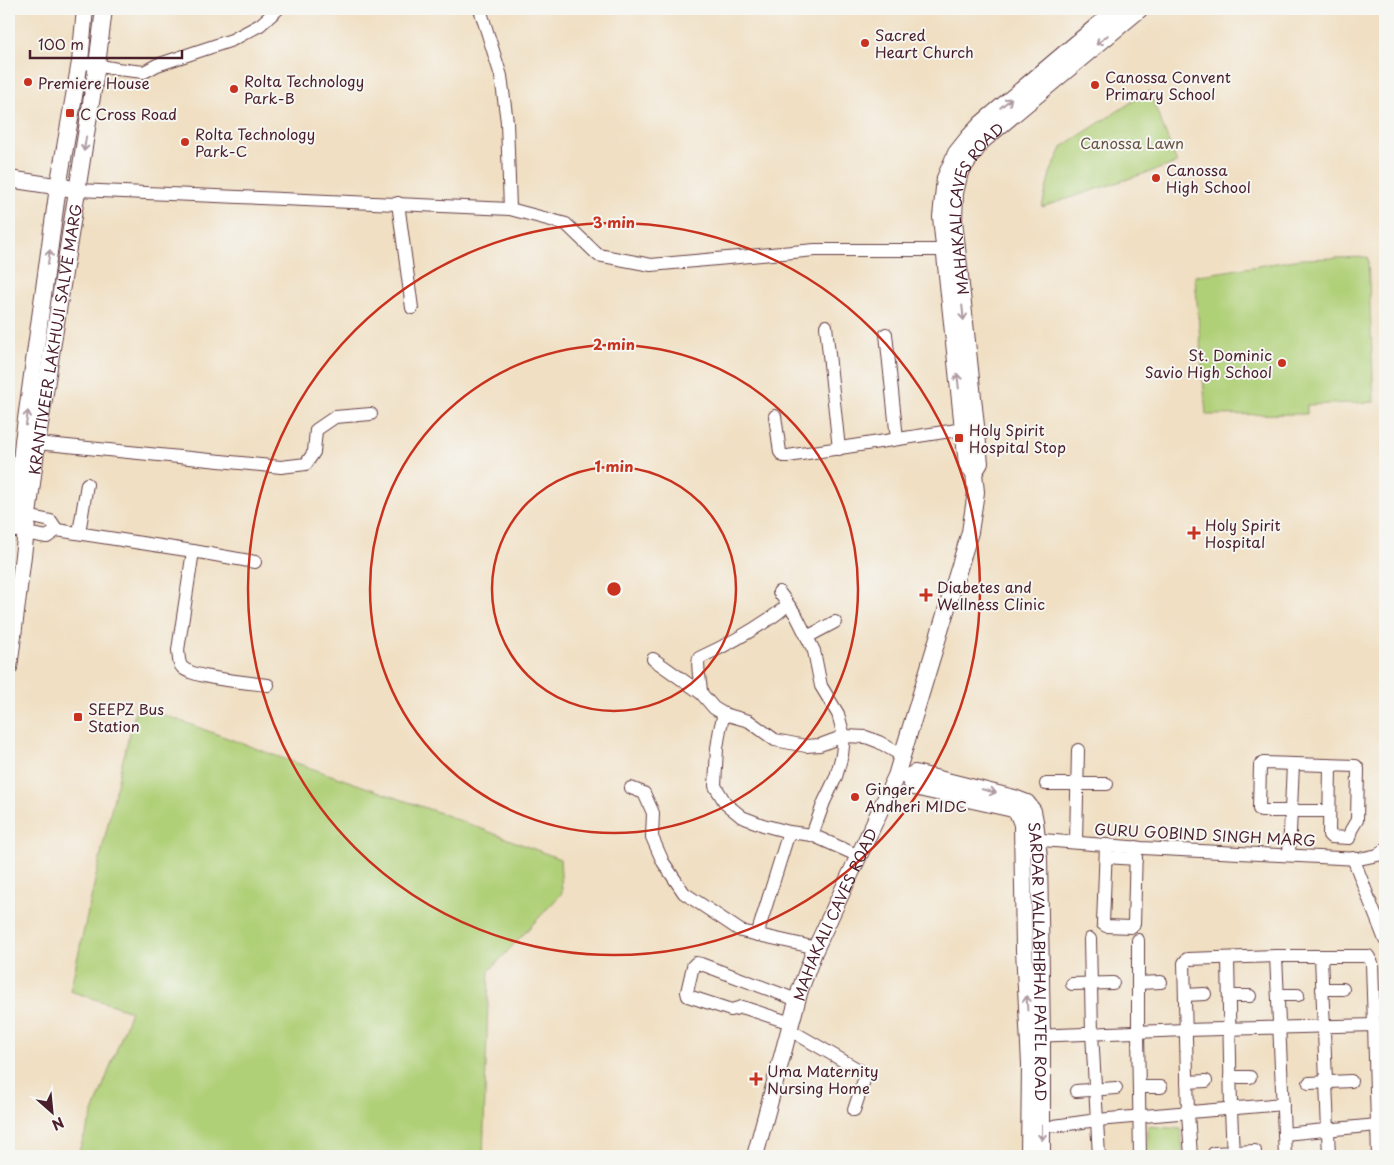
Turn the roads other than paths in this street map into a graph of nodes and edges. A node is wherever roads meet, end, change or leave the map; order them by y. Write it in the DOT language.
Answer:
graph roads {
  1 [pos="85,9"];
  2 [pos="104,9"];
  3 [pos="278,9"];
  4 [pos="480,9"];
  5 [pos="1117,9"];
  6 [pos="1140,9"];
  7 [pos="80,62"];
  8 [pos="97,65"];
  9 [pos="9,179"];
  10 [pos="58,186"];
  11 [pos="77,190"];
  12 [pos="398,204"];
  13 [pos="510,209"];
  14 [pos="944,250"];
  15 [pos="412,308"];
  16 [pos="826,326"];
  17 [pos="886,334"];
  18 [pos="371,414"];
  19 [pos="776,416"];
  20 [pos="969,428"];
  21 [pos="897,440"];
  22 [pos="37,443"];
  23 [pos="839,449"];
  24 [pos="87,484"];
  25 [pos="27,516"];
  26 [pos="57,530"];
  27 [pos="25,533"];
  28 [pos="79,534"];
  29 [pos="193,551"];
  30 [pos="255,562"];
  31 [pos="9,588"];
  32 [pos="779,592"];
  33 [pos="788,605"];
  34 [pos="835,622"];
  35 [pos="808,637"];
  36 [pos="653,660"];
  37 [pos="9,668"];
  38 [pos="268,685"];
  39 [pos="701,693"];
  40 [pos="724,714"];
  41 [pos="844,736"];
  42 [pos="1078,750"];
  43 [pos="901,756"];
  44 [pos="1293,764"];
  45 [pos="1330,765"];
  46 [pos="902,777"];
  47 [pos="1046,784"];
  48 [pos="1077,784"];
  49 [pos="1108,784"];
  50 [pos="631,788"];
  51 [pos="1291,811"];
  52 [pos="1329,811"];
  53 [pos="789,832"];
  54 [pos="812,835"];
  55 [pos="1030,839"];
  56 [pos="1076,842"];
  57 [pos="1385,850"];
  58 [pos="1106,851"];
  59 [pos="1136,853"];
  60 [pos="1289,855"];
  61 [pos="859,856"];
  62 [pos="1353,858"];
  63 [pos="758,935"];
  64 [pos="1090,938"];
  65 [pos="1138,940"];
  66 [pos="1385,940"];
  67 [pos="816,948"];
  68 [pos="1276,956"];
  69 [pos="1321,956"];
  70 [pos="1228,958"];
  71 [pos="1138,982"];
  72 [pos="1161,982"];
  73 [pos="1091,983"];
  74 [pos="1113,983"];
  75 [pos="1072,984"];
  76 [pos="1322,989"];
  77 [pos="1343,989"];
  78 [pos="1205,994"];
  79 [pos="1184,995"];
  80 [pos="1278,995"];
  81 [pos="1298,995"];
  82 [pos="1229,996"];
  83 [pos="1250,996"];
  84 [pos="798,1000"];
  85 [pos="1374,1025"];
  86 [pos="791,1026"];
  87 [pos="1280,1027"];
  88 [pos="1324,1027"];
  89 [pos="1229,1028"];
  90 [pos="1186,1030"];
  91 [pos="1138,1031"];
  92 [pos="1092,1033"];
  93 [pos="1035,1036"];
  94 [pos="1230,1077"];
  95 [pos="1250,1077"];
  96 [pos="1206,1081"];
  97 [pos="1351,1081"];
  98 [pos="1187,1082"];
  99 [pos="1326,1082"];
  100 [pos="1309,1083"];
  101 [pos="1139,1087"];
  102 [pos="1161,1087"];
  103 [pos="1116,1088"];
  104 [pos="1095,1090"];
  105 [pos="1076,1091"];
  106 [pos="1283,1104"];
  107 [pos="1231,1109"];
  108 [pos="854,1110"];
  109 [pos="1188,1113"];
  110 [pos="1139,1117"];
  111 [pos="1097,1120"];
  112 [pos="1377,1125"];
  113 [pos="1054,1126"];
  114 [pos="1328,1130"];
  115 [pos="1284,1134"];
  116 [pos="1254,1151"];
  117 [pos="1214,1153"];
  118 [pos="1233,1154"];
  119 [pos="755,1156"];
  120 [pos="1029,1156"];
  121 [pos="1042,1156"];
  122 [pos="1099,1156"];
  123 [pos="1140,1156"];
  124 [pos="1191,1156"];
  125 [pos="1285,1156"];
  126 [pos="1329,1156"];
  127 [pos="1378,1156"];
  1 -- 7 [label="main road, KRANTIVEER LAKHUJI SALVE MARG"];
  2 -- 8 [label="main road, KRANTIVEER LAKHUJI SALVE MARG"];
  3 -- 8 [label="street"];
  4 -- 13 [label="street"];
  14 -- 5 [label="main road, MAHAKALI CAVES ROAD, one-way"];
  6 -- 20 [label="main road, MAHAKALI CAVES ROAD, one-way"];
  7 -- 8 [label="street"];
  7 -- 10 [label="main road, KRANTIVEER LAKHUJI SALVE MARG"];
  8 -- 11 [label="main road, KRANTIVEER LAKHUJI SALVE MARG, one-way"];
  9 -- 10 [label="main road"];
  10 -- 11 [label="main road"];
  31 -- 10 [label="main road, KRANTIVEER LAKHUJI SALVE MARG, one-way"];
  11 -- 12 [label="street"];
  11 -- 22 [label="main road, KRANTIVEER LAKHUJI SALVE MARG"];
  12 -- 13 [label="street"];
  12 -- 15 [label="street"];
  13 -- 14 [label="street"];
  20 -- 14 [label="main road, MAHAKALI CAVES ROAD, one-way"];
  16 -- 23 [label="street"];
  17 -- 21 [label="street"];
  18 -- 22 [label="street"];
  19 -- 23 [label="street"];
  20 -- 21 [label="street"];
  20 -- 43 [label="main road, MAHAKALI CAVES ROAD"];
  21 -- 23 [label="street"];
  22 -- 25 [label="main road, KRANTIVEER LAKHUJI SALVE MARG"];
  24 -- 28 [label="street"];
  25 -- 26 [label="street"];
  25 -- 27 [label="main road, KRANTIVEER LAKHUJI SALVE MARG"];
  26 -- 27 [label="street"];
  26 -- 28 [label="street"];
  27 -- 37 [label="main road, KRANTIVEER LAKHUJI SALVE MARG"];
  28 -- 29 [label="street"];
  29 -- 30 [label="street"];
  29 -- 38 [label="street"];
  32 -- 33 [label="street"];
  33 -- 35 [label="street"];
  33 -- 39 [label="street"];
  34 -- 35 [label="street"];
  35 -- 41 [label="street"];
  36 -- 39 [label="street"];
  39 -- 40 [label="street"];
  40 -- 41 [label="street"];
  40 -- 53 [label="street"];
  41 -- 43 [label="street"];
  41 -- 54 [label="street"];
  42 -- 48 [label="street"];
  43 -- 46 [label="main road, MAHAKALI CAVES ROAD"];
  44 -- 45 [label="street"];
  44 -- 51 [label="street"];
  44 -- 51 [label="street"];
  45 -- 52 [label="street"];
  45 -- 52 [label="street"];
  46 -- 55 [label="main road, SARDAR VALLABHBHAI PATEL ROAD"];
  46 -- 61 [label="main road, MAHAKALI CAVES ROAD"];
  47 -- 48 [label="street"];
  48 -- 49 [label="street"];
  48 -- 56 [label="street"];
  50 -- 63 [label="street"];
  51 -- 52 [label="street"];
  51 -- 60 [label="street"];
  53 -- 54 [label="street"];
  53 -- 63 [label="street"];
  54 -- 61 [label="street"];
  55 -- 56 [label="street, GURU GOBIND SINGH MARG"];
  55 -- 93 [label="main road, SARDAR VALLABHBHAI PATEL ROAD"];
  56 -- 58 [label="street, GURU GOBIND SINGH MARG"];
  57 -- 62 [label="street, GURU GOBIND SINGH MARG"];
  58 -- 59 [label="street, GURU GOBIND SINGH MARG"];
  58 -- 59 [label="street"];
  59 -- 60 [label="street, GURU GOBIND SINGH MARG"];
  60 -- 62 [label="street, GURU GOBIND SINGH MARG"];
  61 -- 67 [label="main road, MAHAKALI CAVES ROAD"];
  62 -- 66 [label="street"];
  63 -- 67 [label="street"];
  64 -- 73 [label="street"];
  65 -- 71 [label="street"];
  67 -- 84 [label="main road, MAHAKALI CAVES ROAD"];
  68 -- 69 [label="street"];
  68 -- 70 [label="street"];
  68 -- 80 [label="street"];
  69 -- 76 [label="street"];
  69 -- 85 [label="street"];
  70 -- 79 [label="street"];
  70 -- 82 [label="street"];
  71 -- 72 [label="street"];
  71 -- 91 [label="street"];
  73 -- 74 [label="street"];
  73 -- 75 [label="street"];
  73 -- 92 [label="street"];
  76 -- 77 [label="street"];
  76 -- 88 [label="street"];
  78 -- 79 [label="street"];
  79 -- 90 [label="street"];
  80 -- 81 [label="street"];
  80 -- 87 [label="street"];
  82 -- 83 [label="street"];
  82 -- 89 [label="street"];
  84 -- 86 [label="main road, MAHAKALI CAVES ROAD"];
  84 -- 86 [label="street"];
  85 -- 88 [label="street"];
  85 -- 112 [label="street"];
  86 -- 108 [label="street"];
  86 -- 119 [label="main road, MAHAKALI CAVES ROAD"];
  87 -- 88 [label="street"];
  87 -- 89 [label="street"];
  87 -- 106 [label="street"];
  88 -- 99 [label="street"];
  89 -- 90 [label="street"];
  89 -- 94 [label="street"];
  90 -- 91 [label="street"];
  90 -- 98 [label="street"];
  91 -- 92 [label="street"];
  91 -- 101 [label="street"];
  92 -- 93 [label="street"];
  92 -- 104 [label="street"];
  93 -- 120 [label="main road, SARDAR VALLABHBHAI PATEL ROAD"];
  93 -- 121 [label="main road, SARDAR VALLABHBHAI PATEL ROAD, one-way"];
  94 -- 95 [label="street"];
  94 -- 107 [label="street"];
  96 -- 98 [label="street"];
  97 -- 99 [label="street"];
  98 -- 109 [label="street"];
  99 -- 100 [label="street"];
  99 -- 114 [label="street"];
  101 -- 102 [label="street"];
  101 -- 110 [label="street"];
  103 -- 104 [label="street"];
  104 -- 105 [label="street"];
  104 -- 111 [label="street"];
  106 -- 107 [label="street"];
  106 -- 115 [label="street"];
  107 -- 109 [label="street"];
  107 -- 118 [label="street"];
  109 -- 110 [label="street"];
  109 -- 124 [label="street"];
  110 -- 111 [label="street"];
  110 -- 123 [label="street"];
  111 -- 113 [label="street"];
  111 -- 122 [label="street"];
  112 -- 114 [label="street"];
  112 -- 127 [label="street"];
  114 -- 115 [label="street"];
  114 -- 126 [label="street"];
  115 -- 125 [label="street"];
  116 -- 118 [label="street"];
  117 -- 118 [label="street"];
}
